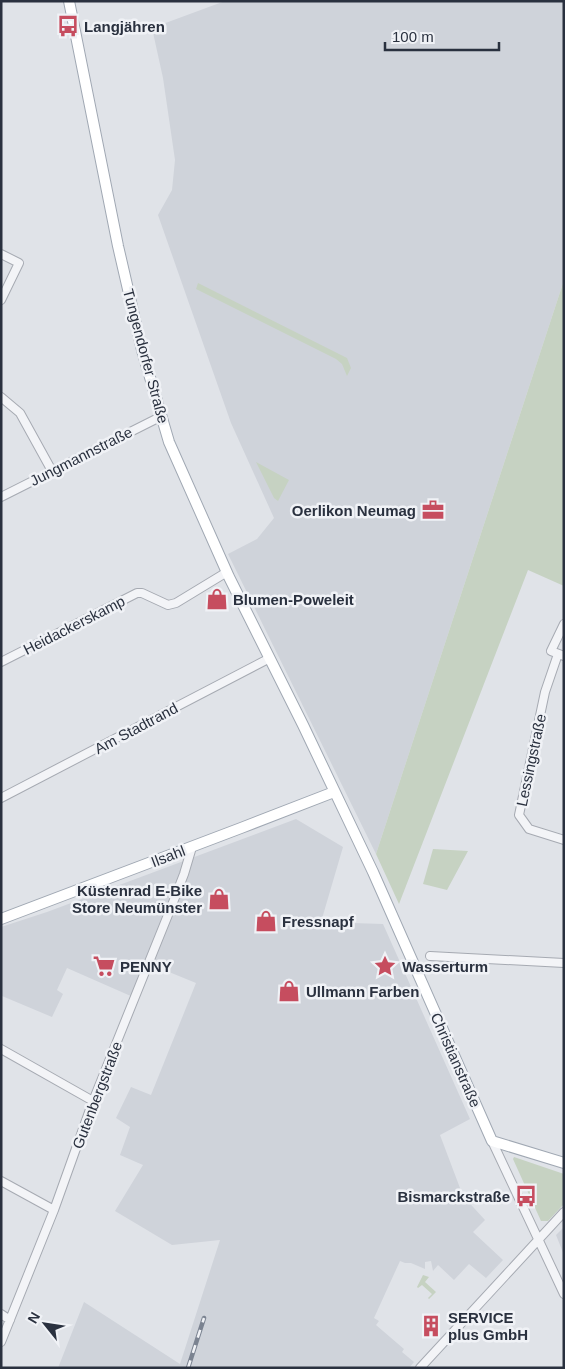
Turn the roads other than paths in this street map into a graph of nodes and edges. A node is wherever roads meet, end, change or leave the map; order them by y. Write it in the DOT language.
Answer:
graph roads {
  1 [pos="69,1"];
  2 [pos="1,254"];
  3 [pos="1,300"];
  4 [pos="1,397"];
  5 [pos="162,416"];
  6 [pos="52,471"];
  7 [pos="1,497"];
  8 [pos="227,572"];
  9 [pos="564,624"];
  10 [pos="558,654"];
  11 [pos="270,658"];
  12 [pos="1,662"];
  13 [pos="286,690"];
  14 [pos="334,792"];
  15 [pos="1,798"];
  16 [pos="564,840"];
  17 [pos="192,847"];
  18 [pos="1,919"];
  19 [pos="430,956"];
  20 [pos="564,963"];
  21 [pos="1,1049"];
  22 [pos="93,1101"];
  23 [pos="492,1141"];
  24 [pos="564,1163"];
  25 [pos="1,1181"];
  26 [pos="54,1210"];
  27 [pos="564,1212"];
  28 [pos="538,1239"];
  29 [pos="564,1294"];
  30 [pos="1,1314"];
  31 [pos="10,1320"];
  32 [pos="1,1342"];
  33 [pos="420,1368"];
  1 -- 5 [label="main road, Tungendorfer Straße"];
  2 -- 3 [label="street"];
  4 -- 6 [label="street"];
  5 -- 6 [label="street, Jungmannstraße"];
  5 -- 8 [label="main road, Tungendorfer Straße"];
  6 -- 7 [label="street, Jungmannstraße"];
  8 -- 11 [label="main road, Tungendorfer Straße"];
  8 -- 12 [label="street, Heidackerskamp"];
  9 -- 10 [label="street, Lessingstraße"];
  10 -- 16 [label="street, Lessingstraße"];
  11 -- 13 [label="main road, Tungendorfer Straße"];
  11 -- 15 [label="street, Am Stadtrand"];
  13 -- 14 [label="main road, Christianstraße"];
  14 -- 17 [label="main road, Ilsahl"];
  14 -- 23 [label="main road, Christianstraße"];
  17 -- 18 [label="main road, Ilsahl"];
  17 -- 22 [label="street, Gutenbergstraße"];
  19 -- 20 [label="street"];
  21 -- 22 [label="street"];
  22 -- 26 [label="street, Gutenbergstraße"];
  23 -- 24 [label="main road"];
  23 -- 28 [label="street, Christianstraße"];
  25 -- 26 [label="street"];
  26 -- 31 [label="street, Gutenbergstraße"];
  27 -- 28 [label="street"];
  28 -- 29 [label="street, Christianstraße"];
  28 -- 33 [label="street"];
  30 -- 31 [label="street"];
  31 -- 32 [label="street, Gutenbergstraße"];
}
